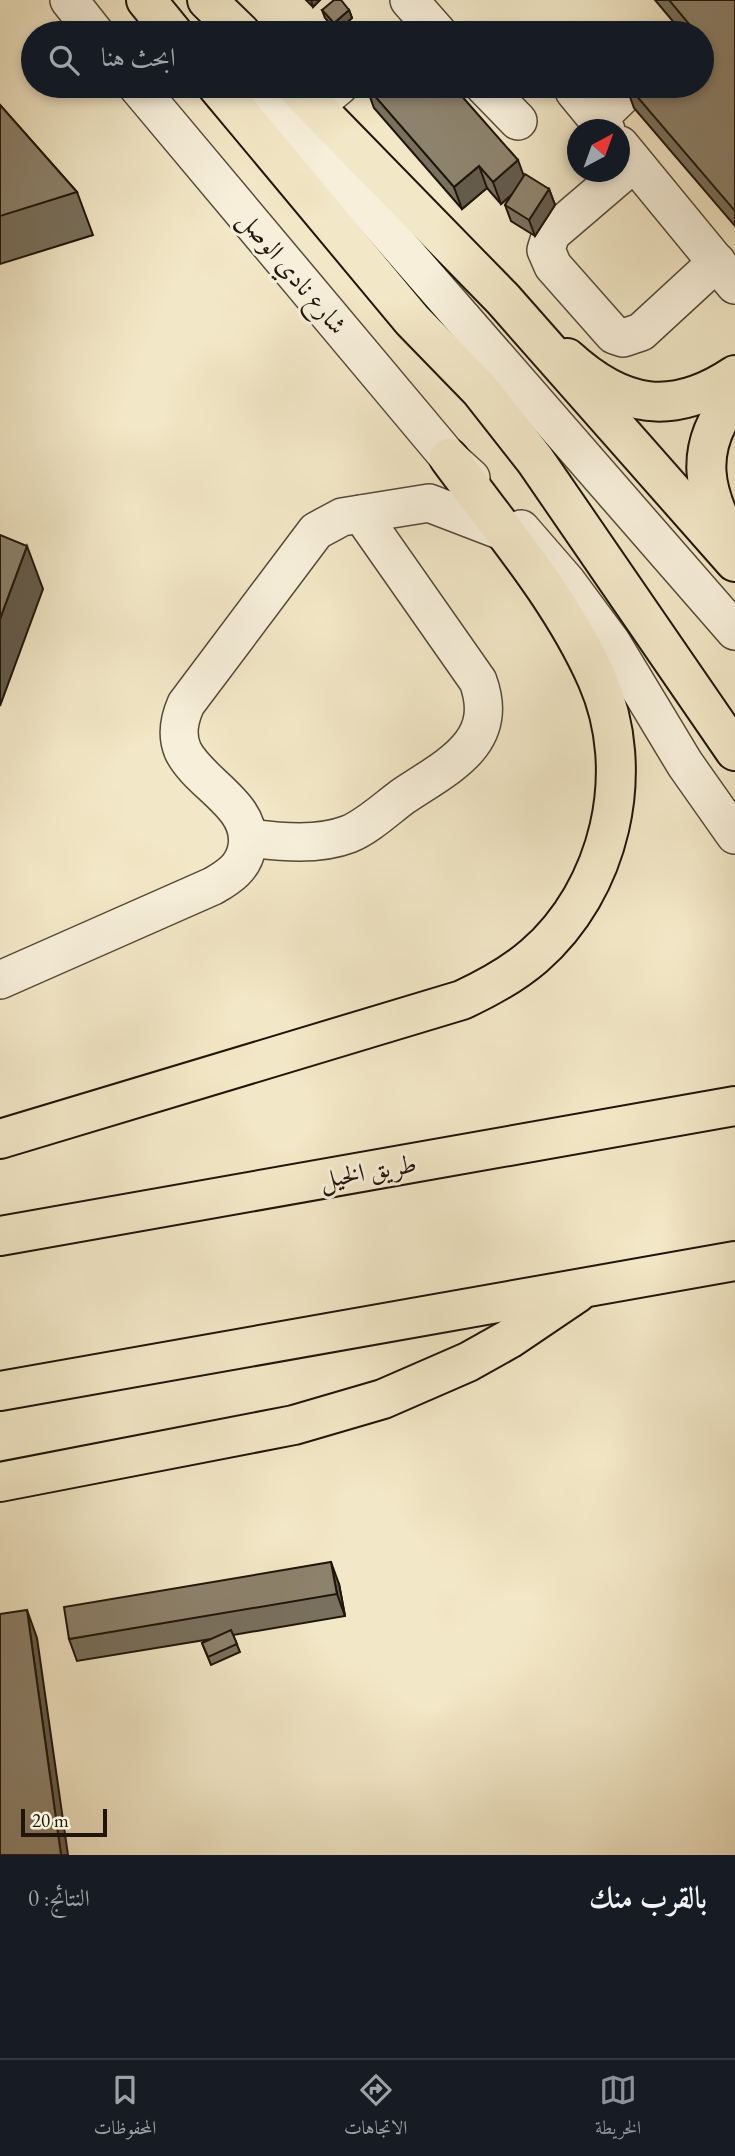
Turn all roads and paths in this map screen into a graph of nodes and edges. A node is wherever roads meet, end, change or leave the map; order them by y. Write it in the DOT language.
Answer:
graph roads {
  1 [pos="69,0"];
  2 [pos="146,0"];
  3 [pos="205,0"];
  4 [pos="86,21"];
  5 [pos="163,21"];
  6 [pos="218,21"];
  7 [pos="228,21"];
  8 [pos="147,98"];
  9 [pos="227,98"];
  10 [pos="273,98"];
  11 [pos="321,98"];
  12 [pos="496,98"];
  13 [pos="580,98"];
  14 [pos="626,98"];
  15 [pos="597,119"];
  16 [pos="620,119"];
  17 [pos="518,121"];
  18 [pos="630,158"];
  19 [pos="585,182"];
  20 [pos="729,276"];
  21 [pos="503,299"];
  22 [pos="735,376"];
  23 [pos="735,396"];
  24 [pos="449,458"];
  25 [pos="362,514"];
  26 [pos="502,531"];
  27 [pos="735,549"];
  28 [pos="735,562"];
  29 [pos="735,631"];
  30 [pos="735,751"];
  31 [pos="735,835"];
  32 [pos="248,838"];
  33 [pos="0,980"];
  34 [pos="735,1106"];
  35 [pos="0,1139"];
  36 [pos="0,1236"];
  37 [pos="735,1261"];
  38 [pos="586,1286"];
  39 [pos="0,1391"];
  40 [pos="0,1482"];
  1 -- 4 [label="street"];
  2 -- 5 [label="main road"];
  3 -- 6 [label="street"];
  3 -- 7 [label="main road"];
  8 -- 24 [label="street, شارع نادي الوصل"];
  9 -- 30 [label="main road"];
  10 -- 29 [label="street"];
  11 -- 21 [label="main road"];
  12 -- 17 [label="street"];
  13 -- 15 [label="street"];
  14 -- 16 [label="street"];
  18 -- 20 [label="street"];
  19 -- 20 [label="street"];
  21 -- 22 [label="main road"];
  21 -- 28 [label="main road"];
  23 -- 27 [label="main road"];
  24 -- 26 [label="main road"];
  24 -- 31 [label="street, شارع نادي الوصل"];
  25 -- 26 [label="street"];
  25 -- 32 [label="street"];
  25 -- 32 [label="street"];
  26 -- 35 [label="main road"];
  32 -- 33 [label="street"];
  34 -- 36 [label="main road, طريق الخيل"];
  37 -- 38 [label="main road"];
  38 -- 39 [label="main road"];
  38 -- 40 [label="main road"];
}
